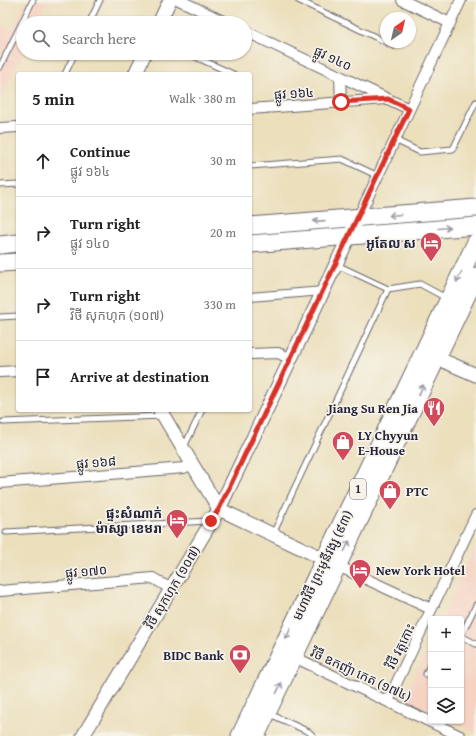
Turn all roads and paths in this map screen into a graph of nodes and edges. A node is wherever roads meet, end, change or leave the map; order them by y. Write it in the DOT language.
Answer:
graph roads {
  1 [pos="33,0"];
  2 [pos="100,0"];
  3 [pos="170,0"];
  4 [pos="179,0"];
  5 [pos="298,0"];
  6 [pos="402,0"];
  7 [pos="461,0"];
  8 [pos="25,16"];
  9 [pos="92,16"];
  10 [pos="162,16"];
  11 [pos="213,16"];
  12 [pos="450,23"];
  13 [pos="252,34"];
  14 [pos="16,35"];
  15 [pos="380,39"];
  16 [pos="72,60"];
  17 [pos="142,60"];
  18 [pos="202,60"];
  19 [pos="0,67"];
  20 [pos="66,72"];
  21 [pos="136,72"];
  22 [pos="229,72"];
  23 [pos="340,76"];
  24 [pos="388,99"];
  25 [pos="341,102"];
  26 [pos="476,102"];
  27 [pos="252,109"];
  28 [pos="409,109"];
  29 [pos="16,127"];
  30 [pos="0,128"];
  31 [pos="395,140"];
  32 [pos="252,166"];
  33 [pos="378,176"];
  34 [pos="16,184"];
  35 [pos="0,186"];
  36 [pos="476,208"];
  37 [pos="358,218"];
  38 [pos="252,226"];
  39 [pos="476,226"];
  40 [pos="350,236"];
  41 [pos="476,242"];
  42 [pos="16,243"];
  43 [pos="252,244"];
  44 [pos="0,245"];
  45 [pos="16,262"];
  46 [pos="0,263"];
  47 [pos="336,264"];
  48 [pos="476,276"];
  49 [pos="388,289"];
  50 [pos="323,291"];
  51 [pos="252,297"];
  52 [pos="455,302"];
  53 [pos="16,316"];
  54 [pos="0,317"];
  55 [pos="252,354"];
  56 [pos="437,358"];
  57 [pos="291,359"];
  58 [pos="16,371"];
  59 [pos="0,372"];
  60 [pos="476,375"];
  61 [pos="201,412"];
  62 [pos="162,413"];
  63 [pos="3,422"];
  64 [pos="183,448"];
  65 [pos="192,464"];
  66 [pos="0,483"];
  67 [pos="219,509"];
  68 [pos="476,514"];
  69 [pos="211,521"];
  70 [pos="6,532"];
  71 [pos="273,535"];
  72 [pos="331,562"];
  73 [pos="172,589"];
  74 [pos="0,591"];
  75 [pos="476,605"];
  76 [pos="431,609"];
  77 [pos="430,616"];
  78 [pos="428,623"];
  79 [pos="464,630"];
  80 [pos="464,638"];
  81 [pos="476,644"];
  82 [pos="294,657"];
  83 [pos="428,670"];
  84 [pos="426,674"];
  85 [pos="388,701"];
  86 [pos="267,713"];
  87 [pos="83,736"];
  88 [pos="240,736"];
  89 [pos="256,736"];
  90 [pos="313,736"];
  91 [pos="460,736"];
  1 -- 8 [label="lane"];
  2 -- 9 [label="lane"];
  3 -- 10 [label="street"];
  4 -- 11 [label="street"];
  5 -- 15 [label="lane"];
  6 -- 12 [label="street"];
  7 -- 12 [label="street, វិថី សុកហុក (១០៧)"];
  12 -- 28 [label="street, វិថី សុកហុក (១០៧)"];
  13 -- 23 [label="street, ផ្លូវ ១៤០"];
  14 -- 19 [label="lane"];
  16 -- 20 [label="lane"];
  17 -- 21 [label="street"];
  18 -- 22 [label="lane"];
  23 -- 24 [label="street, ផ្លូវ ១៤០"];
  23 -- 25 [label="street"];
  24 -- 25 [label="street, ផ្លូវ ១៦៤"];
  24 -- 28 [label="street, ផ្លូវ ១៤០"];
  25 -- 27 [label="street, ផ្លូវ ១៦៤"];
  26 -- 31 [label="lane"];
  28 -- 31 [label="street, វិថី សុកហុក (១០៧)"];
  29 -- 30 [label="street"];
  31 -- 33 [label="street, វិថី សុកហុក (១០៧)"];
  32 -- 33 [label="lane"];
  33 -- 37 [label="street, វិថី សុកហុក (១០៧)"];
  34 -- 35 [label="lane"];
  36 -- 37 [label="main road, one-way"];
  37 -- 38 [label="main road, one-way"];
  37 -- 40 [label="street, វិថី សុកហុក (១០៧)"];
  40 -- 39 [label="main road, one-way"];
  40 -- 43 [label="main road"];
  40 -- 47 [label="street, វិថី សុកហុក (១០៧)"];
  41 -- 52 [label="main road, មហាវិថី ព្រះមុនីវង្ស (៩៣) / 1, one-way"];
  42 -- 44 [label="main road"];
  45 -- 46 [label="main road"];
  47 -- 49 [label="lane"];
  47 -- 50 [label="street, វិថី សុកហុក (១០៧)"];
  48 -- 52 [label="main road, មហាវិថី ព្រះមុនីវង្ស (៩៣) / 1"];
  49 -- 52 [label="lane"];
  49 -- 71 [label="lane"];
  50 -- 51 [label="street"];
  50 -- 57 [label="street, វិថី សុកហុក (១០៧)"];
  52 -- 56 [label="main road, មហាវិថី ព្រះមុនីវង្ស (៩៣) / 1"];
  52 -- 72 [label="main road, មហាវិថី ព្រះមុនីវង្ស (៩៣) / 1"];
  53 -- 54 [label="lane"];
  55 -- 57 [label="street"];
  56 -- 60 [label="street"];
  72 -- 56 [label="main road, មហាវិថី ព្រះមុនីវង្ស (៩៣) / 1, one-way"];
  57 -- 67 [label="street, វិថី សុកហុក (១០៧)"];
  58 -- 59 [label="street"];
  61 -- 64 [label="lane"];
  62 -- 63 [label="lane"];
  62 -- 64 [label="street"];
  64 -- 65 [label="street"];
  65 -- 66 [label="street, ផ្លូវ ១៦៨"];
  65 -- 67 [label="street"];
  67 -- 69 [label="street, វិថី សុកហុក (១០៧)"];
  67 -- 71 [label="street"];
  68 -- 76 [label="street, វិថី វត្តកោះ"];
  69 -- 70 [label="lane"];
  69 -- 73 [label="street, វិថី សុកហុក (១០៧)"];
  71 -- 72 [label="street"];
  72 -- 76 [label="street"];
  72 -- 82 [label="main road, មហាវិថី ព្រះមុនីវង្ស (៩៣) / 1"];
  72 -- 88 [label="main road, មហាវិថី ព្រះមុនីវង្ស (៩៣) / 1, one-way"];
  73 -- 74 [label="street, ផ្លូវ ១៧០"];
  73 -- 87 [label="street, វិថី សុកហុក (១០៧)"];
  75 -- 79 [label="lane"];
  76 -- 77 [label="street, វិថី វត្តកោះ"];
  78 -- 85 [label="street, វិថី វត្តកោះ"];
  80 -- 81 [label="lane"];
  82 -- 85 [label="street, វិថី ឧកញ៉ា កេត (១៧៤)"];
  86 -- 82 [label="main road, មហាវិថី ព្រះមុនីវង្ស (៩៣) / 1, one-way"];
  83 -- 84 [label="lane"];
  85 -- 91 [label="street, វិថី ឧកញ៉ា កេត (១៧៤)"];
  86 -- 89 [label="main road, មហាវិថី ព្រះមុនីវង្ស (៩៣) / 1"];
  86 -- 90 [label="lane"];
}
